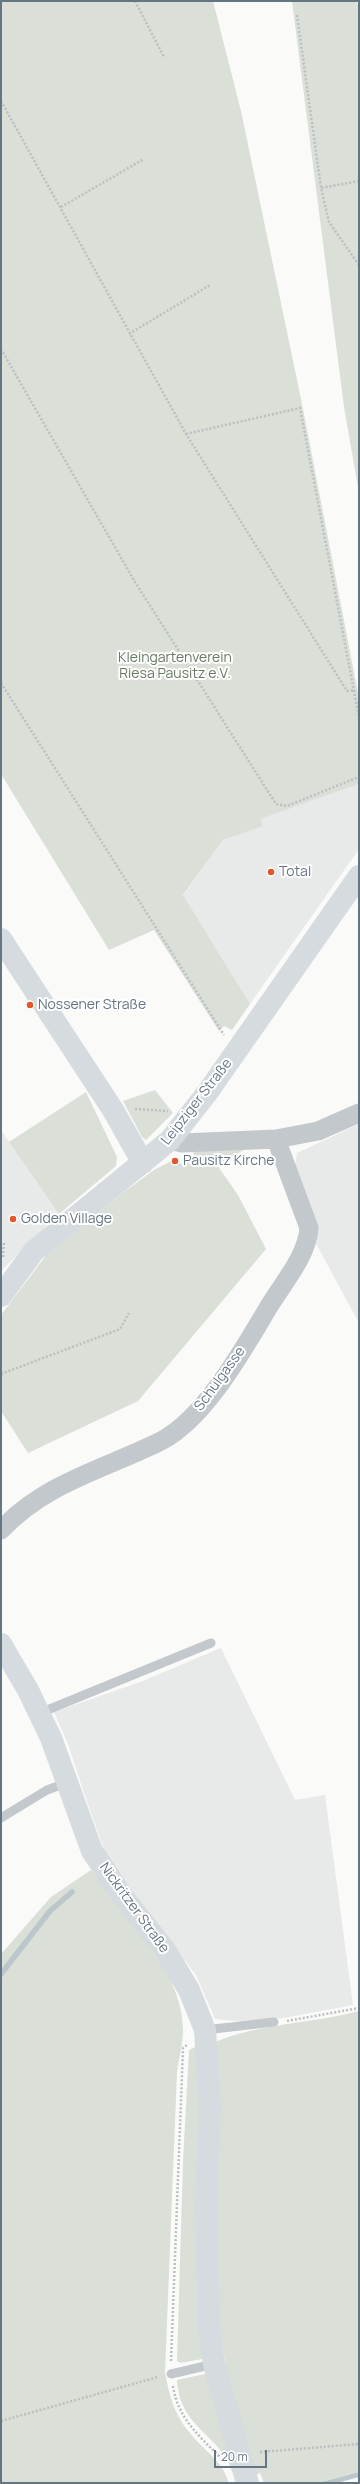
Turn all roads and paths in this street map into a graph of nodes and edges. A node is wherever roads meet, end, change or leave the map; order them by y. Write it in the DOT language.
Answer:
graph roads {
  1 [pos="135,1"];
  2 [pos="297,15"];
  3 [pos="164,57"];
  4 [pos="1,101"];
  5 [pos="144,159"];
  6 [pos="359,181"];
  7 [pos="321,188"];
  8 [pos="61,207"];
  9 [pos="359,265"];
  10 [pos="210,285"];
  11 [pos="129,334"];
  12 [pos="1,349"];
  13 [pos="186,434"];
  14 [pos="1,682"];
  15 [pos="354,690"];
  16 [pos="359,717"];
  17 [pos="359,777"];
  18 [pos="359,876"];
  19 [pos="1,939"];
  20 [pos="236,1051"];
  21 [pos="114,1110"];
  22 [pos="359,1113"];
  23 [pos="185,1121"];
  24 [pos="276,1139"];
  25 [pos="170,1140"];
  26 [pos="143,1164"];
  27 [pos="4,1241"];
  28 [pos="3,1257"];
  29 [pos="1,1296"];
  30 [pos="129,1313"];
  31 [pos="1,1374"];
  32 [pos="1,1530"];
  33 [pos="211,1643"];
  34 [pos="1,1644"];
  35 [pos="40,1713"];
  36 [pos="66,1783"];
  37 [pos="1,1818"];
  38 [pos="359,2008"];
  39 [pos="274,2022"];
  40 [pos="205,2030"];
  41 [pos="214,2364"];
  42 [pos="171,2374"];
  43 [pos="1,2421"];
  44 [pos="359,2444"];
  45 [pos="231,2457"];
  46 [pos="248,2481"];
  1 -- 3 [label="path"];
  2 -- 7 [label="path"];
  4 -- 8 [label="path"];
  5 -- 8 [label="path"];
  6 -- 7 [label="path"];
  7 -- 9 [label="path"];
  8 -- 11 [label="path"];
  10 -- 11 [label="path"];
  11 -- 13 [label="path"];
  12 -- 17 [label="path"];
  13 -- 15 [label="path"];
  13 -- 15 [label="path"];
  14 -- 20 [label="path"];
  15 -- 16 [label="path"];
  18 -- 20 [label="street, Leipziger Straße"];
  19 -- 21 [label="street"];
  20 -- 23 [label="street, Leipziger Straße"];
  21 -- 23 [label="path"];
  21 -- 26 [label="street"];
  22 -- 24 [label="street"];
  23 -- 25 [label="street, Leipziger Straße"];
  24 -- 25 [label="street"];
  24 -- 32 [label="street, Schulgasse"];
  25 -- 26 [label="street, Leipziger Straße"];
  26 -- 29 [label="street, Leipziger Straße"];
  27 -- 28 [label="path"];
  30 -- 31 [label="path"];
  33 -- 35 [label="lane"];
  34 -- 35 [label="street, Nickritzer Straße"];
  35 -- 36 [label="street, Nickritzer Straße"];
  36 -- 37 [label="lane"];
  36 -- 40 [label="street, Nickritzer Straße"];
  38 -- 39 [label="path"];
  39 -- 40 [label="lane"];
  40 -- 41 [label="street, Nickritzer Straße"];
  40 -- 42 [label="path"];
  41 -- 42 [label="lane"];
  41 -- 45 [label="street, Nickritzer Straße"];
  42 -- 43 [label="path"];
  42 -- 45 [label="path"];
  44 -- 45 [label="path"];
  45 -- 46 [label="street, Nickritzer Straße"];
}
